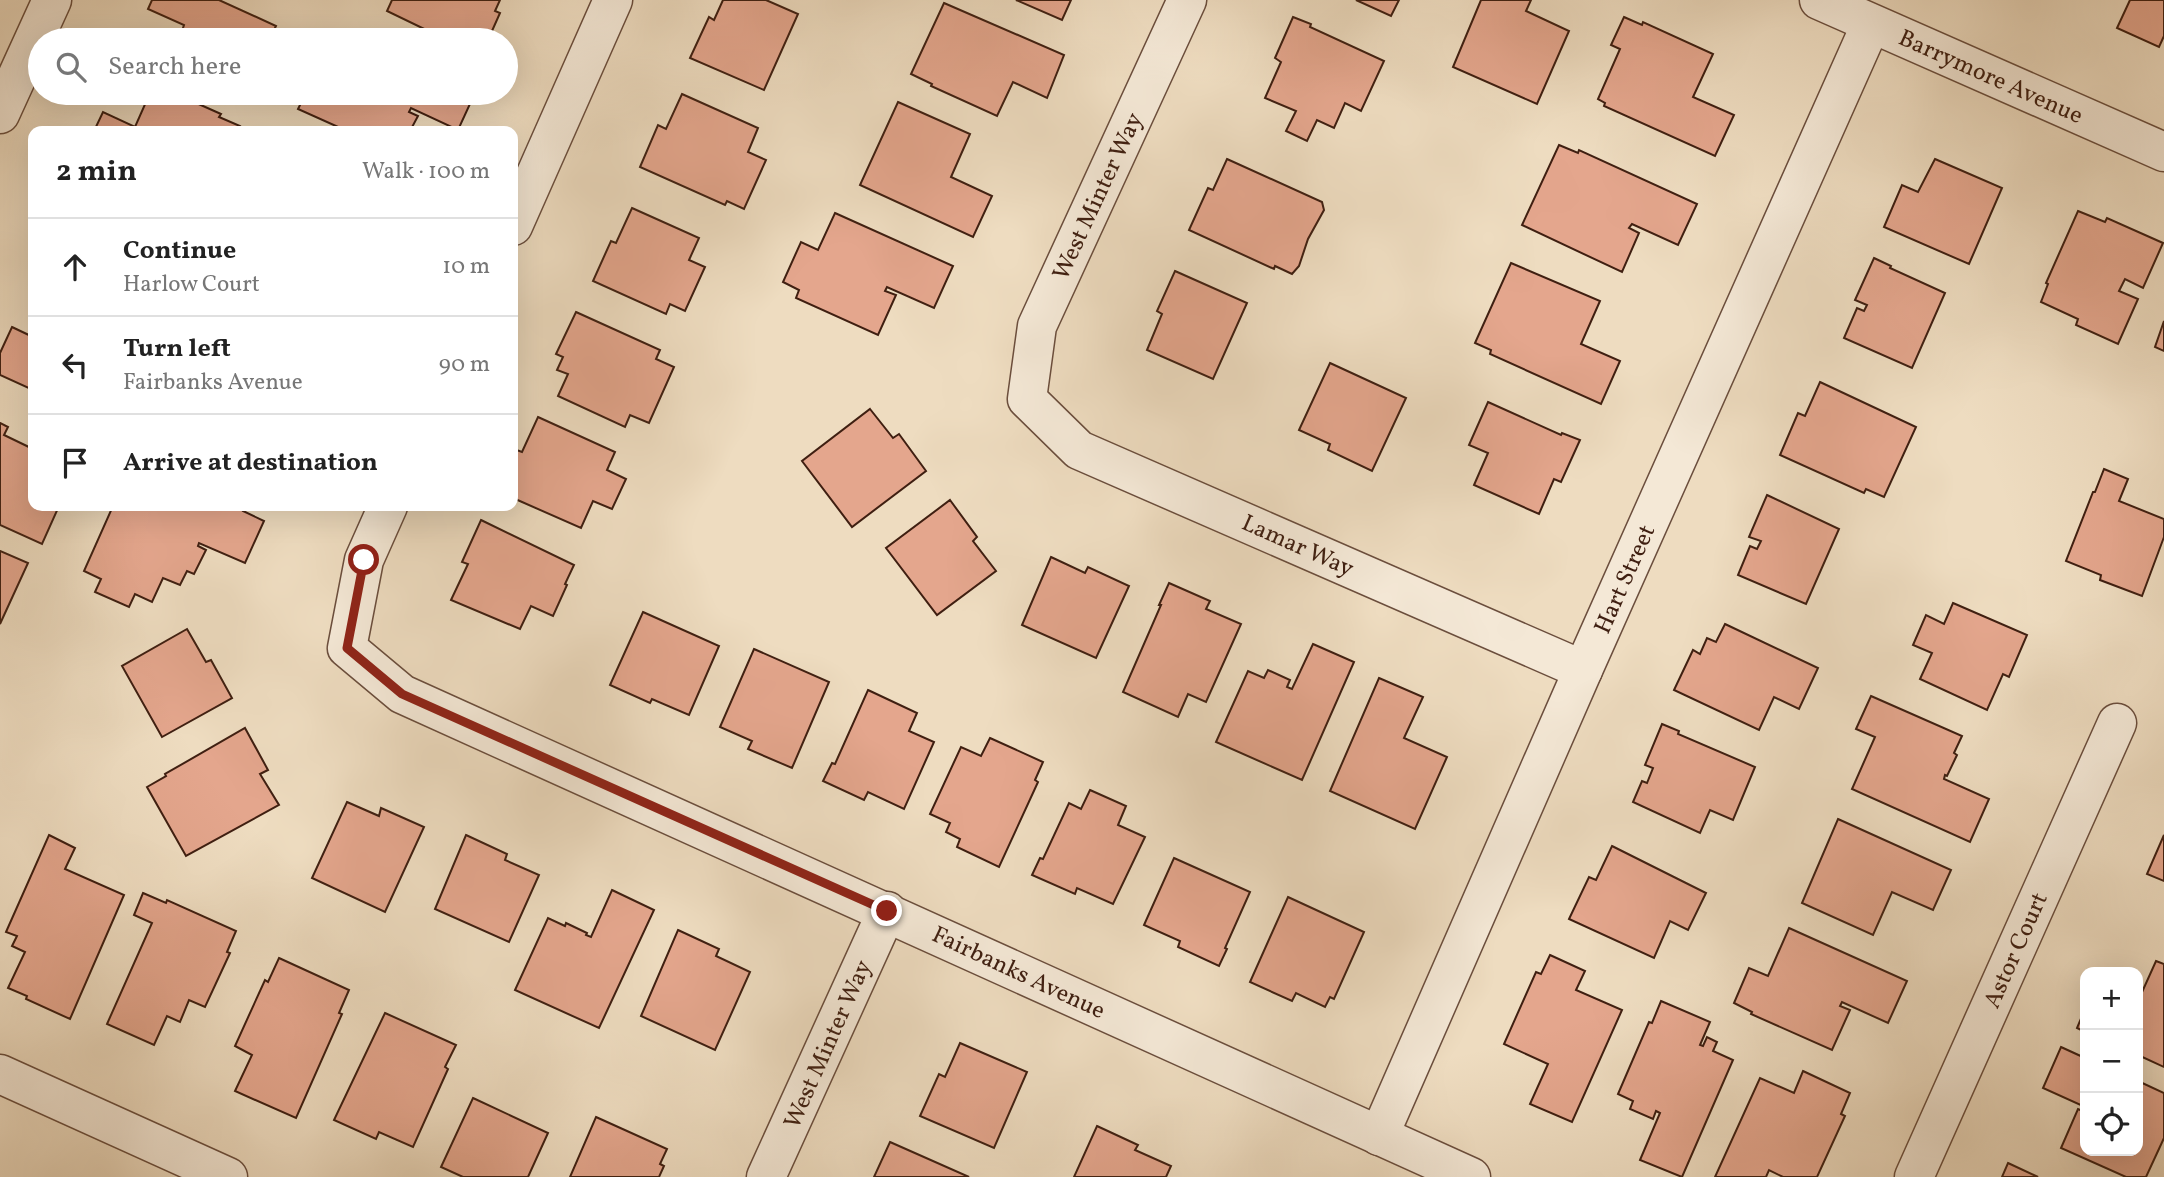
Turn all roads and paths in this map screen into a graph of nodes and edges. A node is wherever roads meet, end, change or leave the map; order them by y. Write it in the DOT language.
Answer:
graph roads {
  1 [pos="52,0"];
  2 [pos="613,0"];
  3 [pos="1187,0"];
  4 [pos="1819,0"];
  5 [pos="1871,24"];
  6 [pos="39,28"];
  7 [pos="28,53"];
  8 [pos="0,114"];
  9 [pos="2164,152"];
  10 [pos="518,215"];
  11 [pos="1027,399"];
  12 [pos="386,511"];
  13 [pos="1583,670"];
  14 [pos="2117,723"];
  15 [pos="887,911"];
  16 [pos="0,1074"];
  17 [pos="1379,1136"];
  18 [pos="228,1177"];
  19 [pos="766,1177"];
  20 [pos="1471,1177"];
  21 [pos="1914,1177"];
  1 -- 6 [label="street"];
  2 -- 10 [label="street"];
  3 -- 11 [label="street, West Minter Way"];
  4 -- 5 [label="street, Barrymore Avenue"];
  5 -- 9 [label="street, Barrymore Avenue"];
  5 -- 13 [label="street, Hart Street"];
  7 -- 8 [label="street"];
  11 -- 13 [label="street, Lamar Way"];
  12 -- 15 [label="street, Fairbanks Avenue"];
  13 -- 17 [label="street, Hart Street"];
  14 -- 21 [label="street, Astor Court"];
  15 -- 17 [label="street, Fairbanks Avenue"];
  15 -- 19 [label="street, West Minter Way"];
  16 -- 18 [label="street"];
  17 -- 20 [label="street, Fairbanks Avenue"];
}
